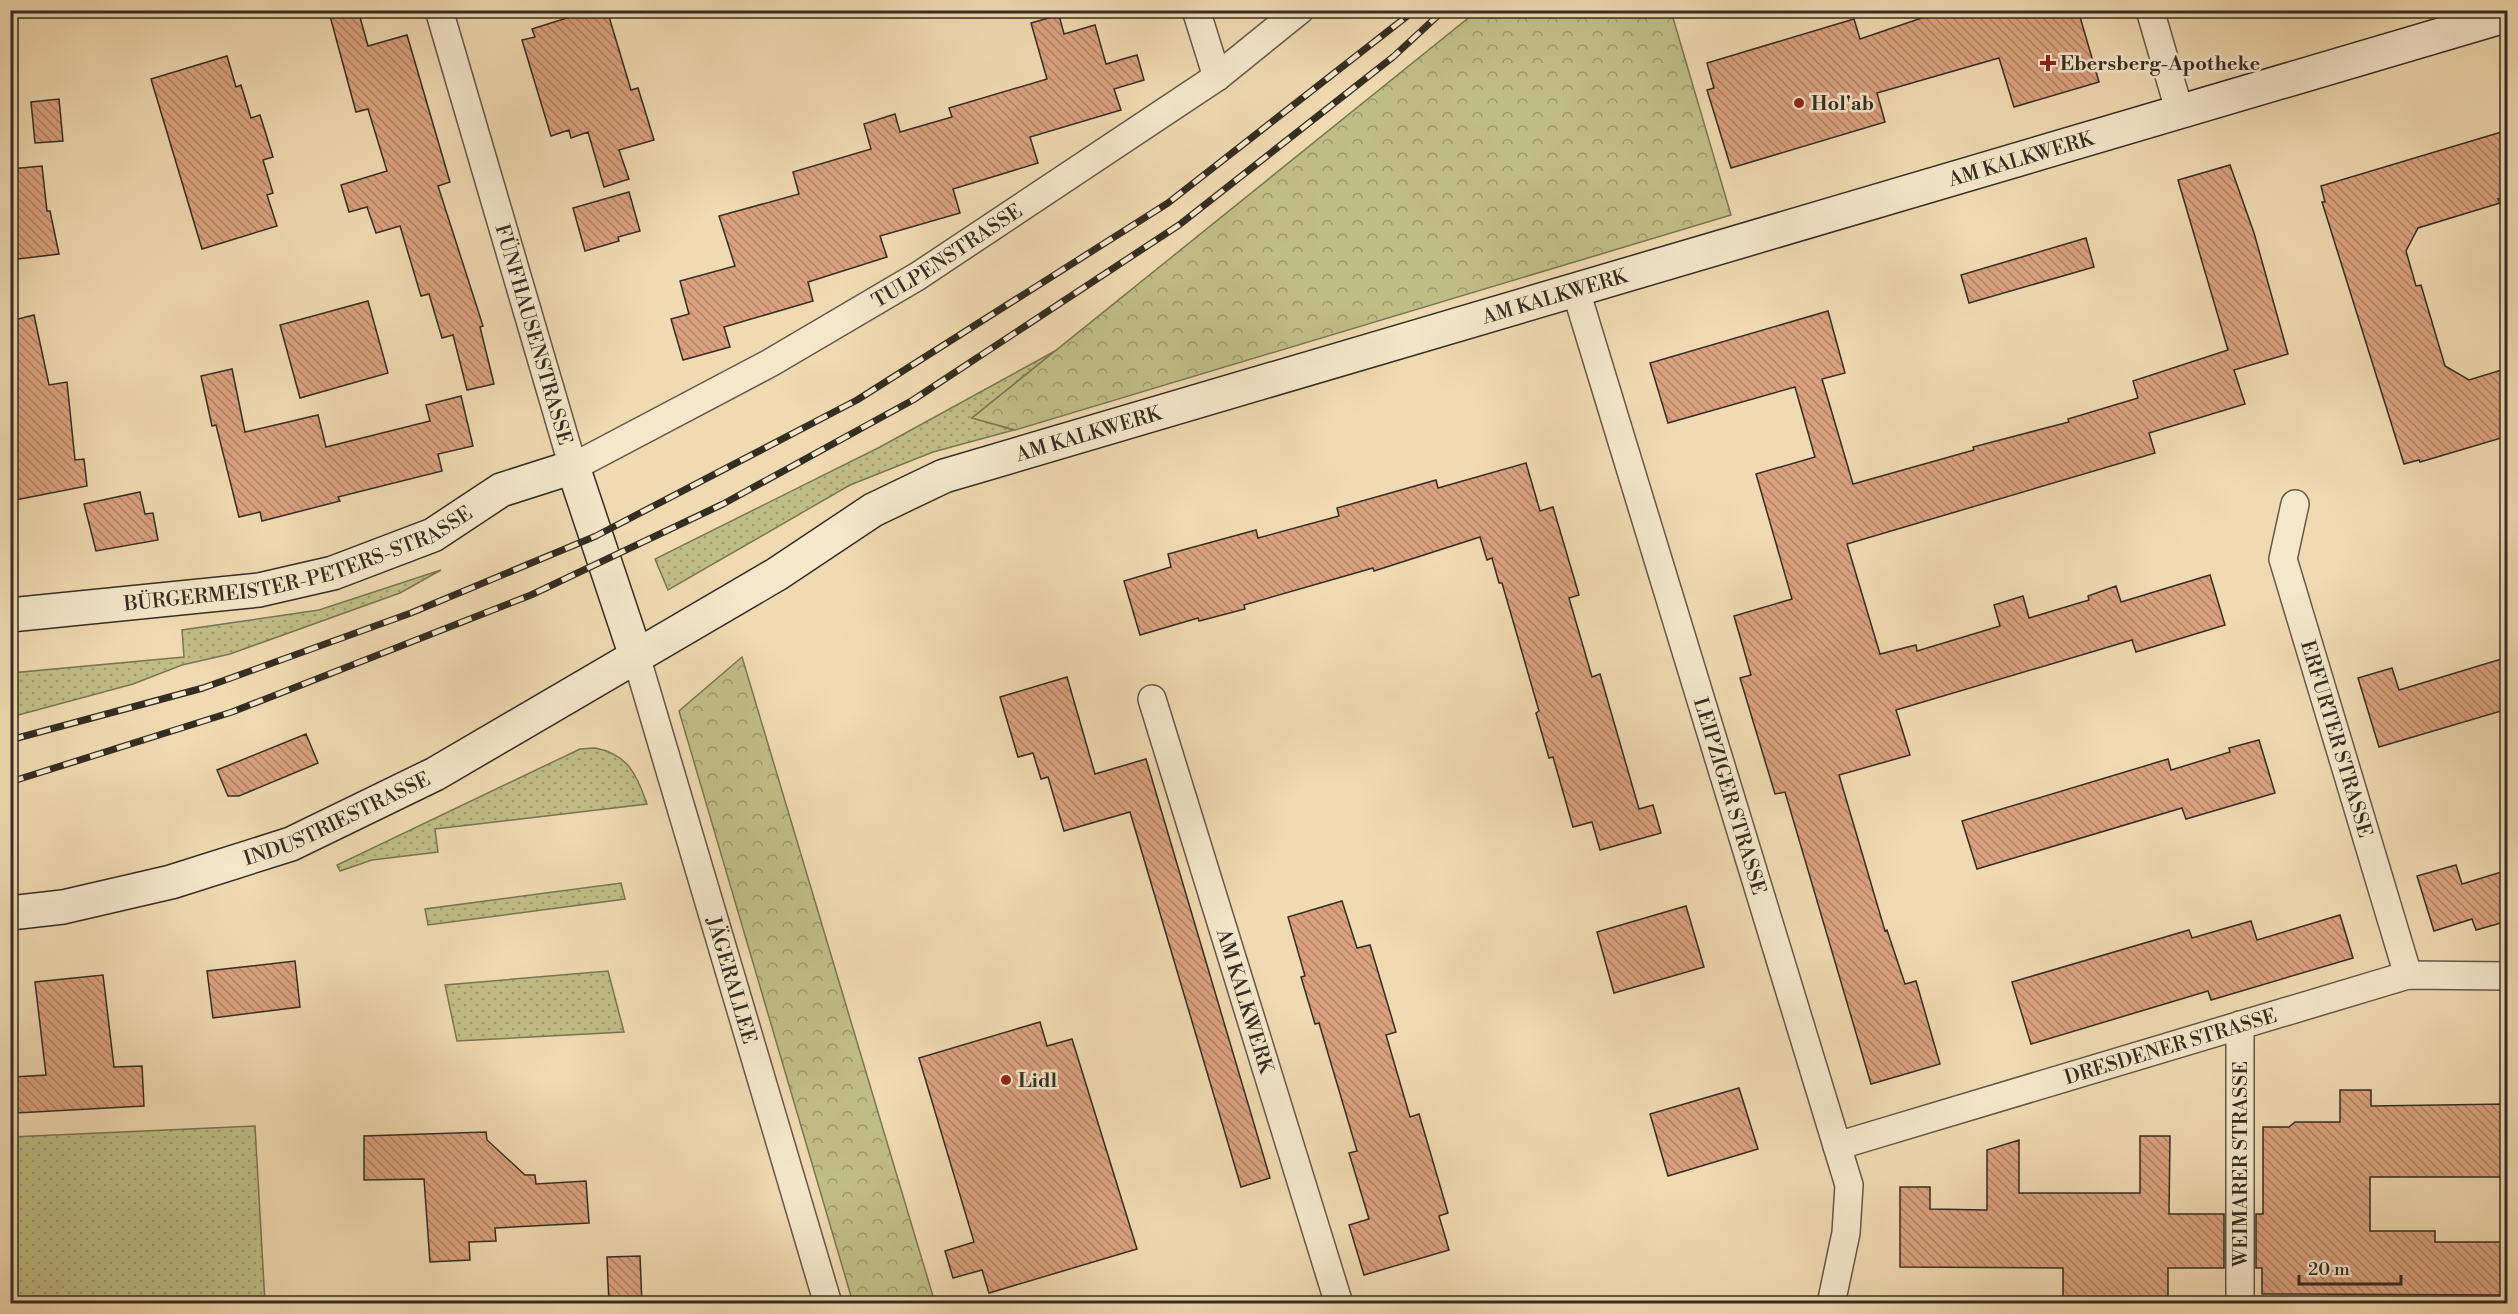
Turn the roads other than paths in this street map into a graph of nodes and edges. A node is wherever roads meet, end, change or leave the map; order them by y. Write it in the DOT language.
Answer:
graph roads {
  1 [pos="439,10"];
  2 [pos="1196,10"];
  3 [pos="1300,10"];
  4 [pos="2150,10"];
  5 [pos="2508,15"];
  6 [pos="1216,77"];
  7 [pos="2180,113"];
  8 [pos="1575,291"];
  9 [pos="573,467"];
  10 [pos="2295,504"];
  11 [pos="10,615"];
  12 [pos="636,656"];
  13 [pos="1152,699"];
  14 [pos="10,913"];
  15 [pos="2408,975"];
  16 [pos="2508,976"];
  17 [pos="2240,1025"];
  18 [pos="1837,1146"];
  19 [pos="828,1304"];
  20 [pos="1339,1304"];
  21 [pos="1831,1304"];
  22 [pos="2240,1304"];
  1 -- 9 [label="street, FÜNFHAUSENSTRASSE"];
  2 -- 6 [label="street"];
  3 -- 6 [label="street, TULPENSTRASSE"];
  4 -- 7 [label="street"];
  5 -- 7 [label="street, AM KALKWERK"];
  6 -- 9 [label="street, TULPENSTRASSE"];
  7 -- 8 [label="street, AM KALKWERK"];
  8 -- 12 [label="street, AM KALKWERK"];
  8 -- 18 [label="street, LEIPZIGER STRASSE"];
  9 -- 11 [label="street, BÜRGERMEISTER-PETERS-STRASSE"];
  9 -- 12 [label="street, FÜNFHAUSENSTRASSE"];
  10 -- 15 [label="street, ERFURTER STRASSE"];
  12 -- 14 [label="street, INDUSTRIESTRASSE"];
  12 -- 19 [label="street, JÄGERALLEE"];
  13 -- 20 [label="street, AM KALKWERK"];
  15 -- 16 [label="street, DRESDENER STRASSE"];
  15 -- 17 [label="street, DRESDENER STRASSE"];
  17 -- 18 [label="street, DRESDENER STRASSE"];
  17 -- 22 [label="street, WEIMARER STRASSE"];
  18 -- 21 [label="street, LEIPZIGER STRASSE"];
}
